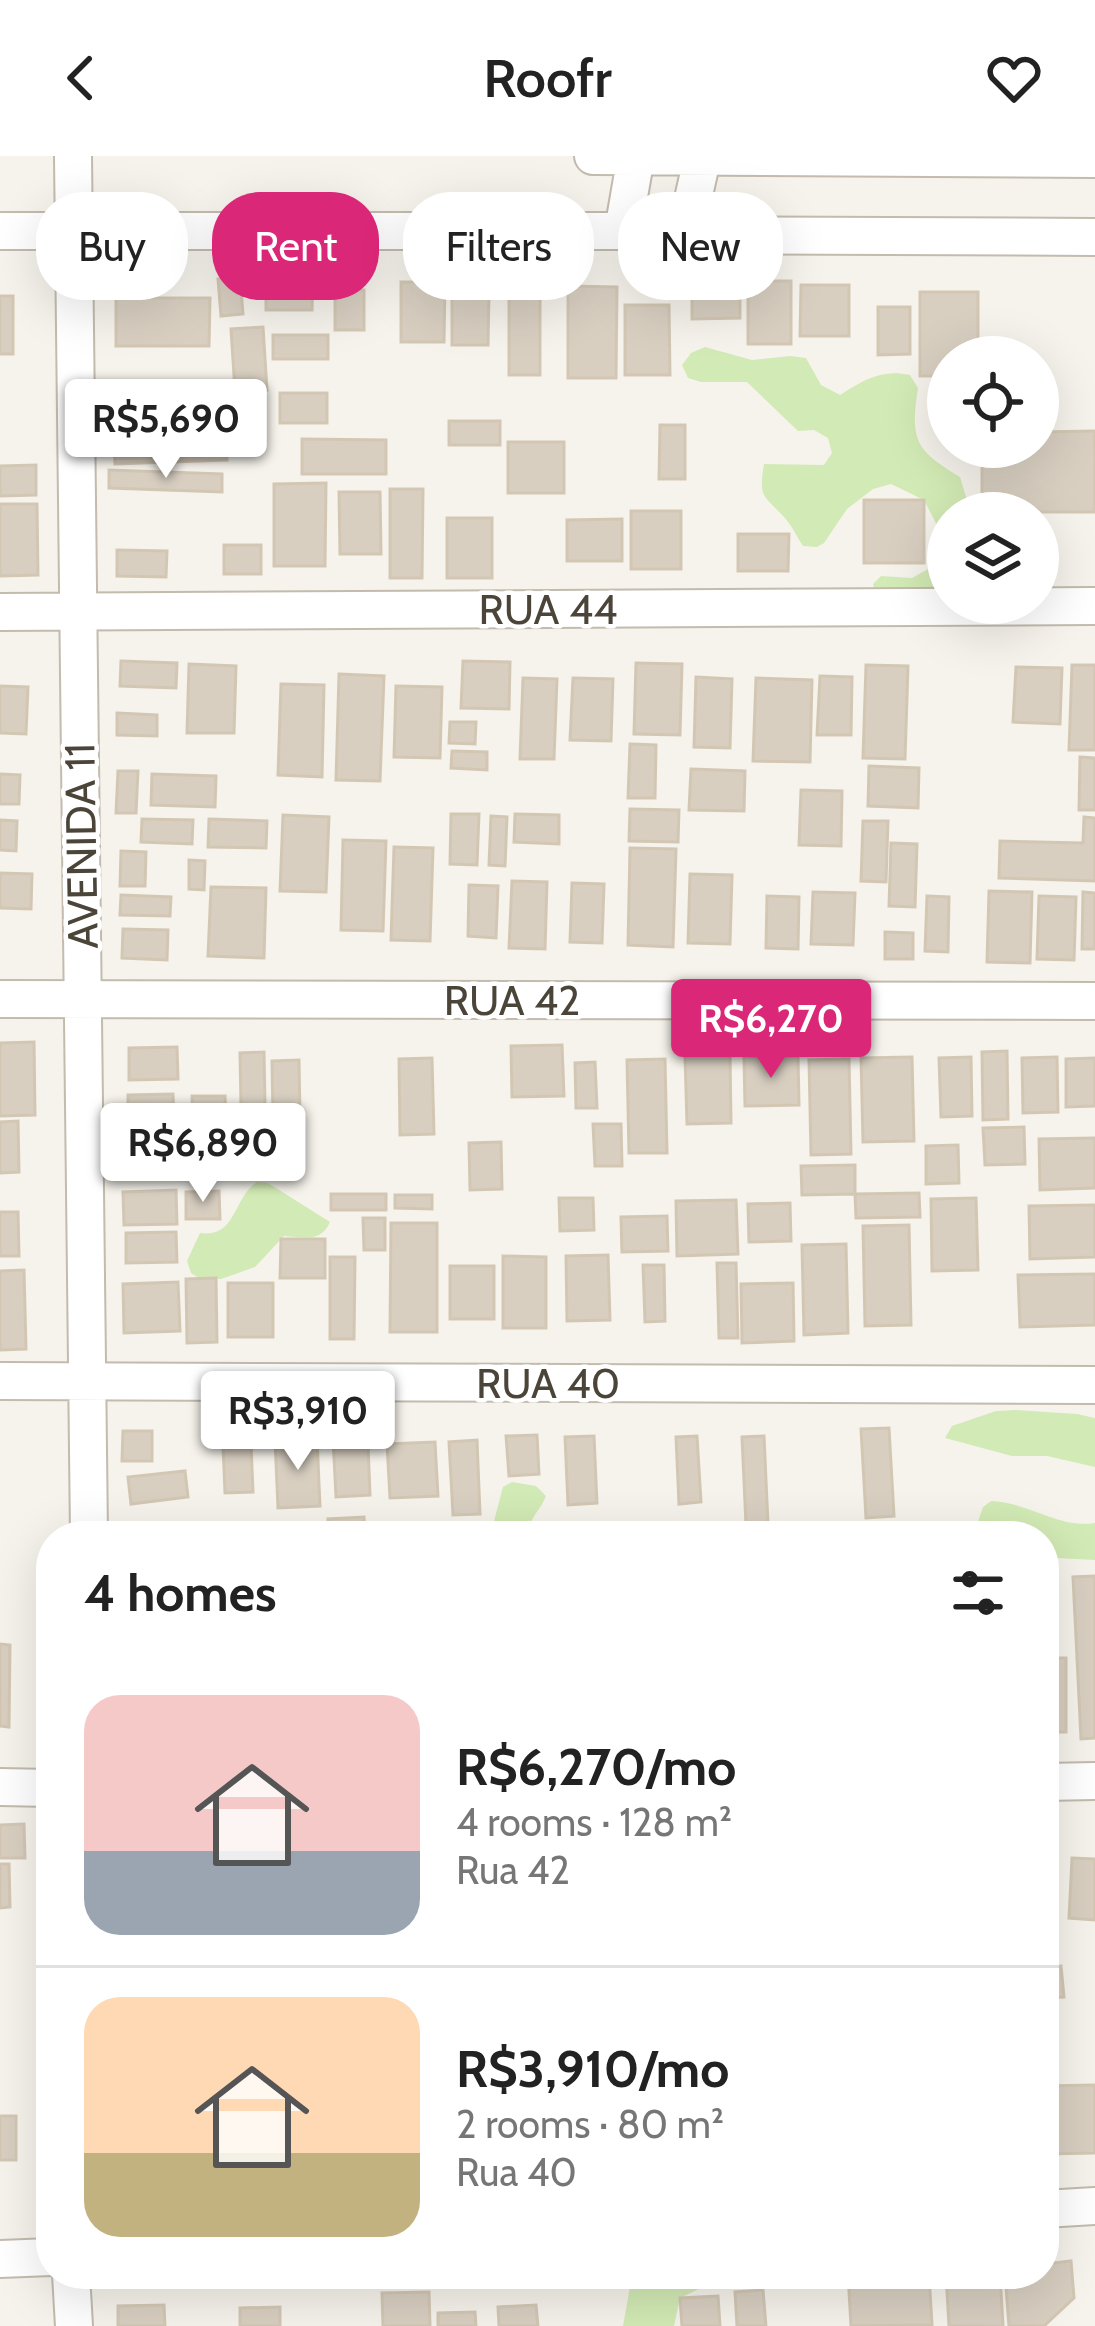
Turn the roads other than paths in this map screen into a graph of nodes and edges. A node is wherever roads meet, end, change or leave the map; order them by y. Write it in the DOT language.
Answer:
graph roads {
  1 [pos="74,156"];
  2 [pos="593,156"];
  3 [pos="636,156"];
  4 [pos="704,157"];
  5 [pos="1095,159"];
  6 [pos="74,192"];
  7 [pos="630,192"];
  8 [pos="696,192"];
  9 [pos="0,231"];
  10 [pos="36,231"];
  11 [pos="188,231"];
  12 [pos="618,231"];
  13 [pos="783,236"];
  14 [pos="1095,236"];
  15 [pos="75,300"];
  16 [pos="1095,607"];
  17 [pos="0,612"];
  18 [pos="79,612"];
  19 [pos="0,999"];
  20 [pos="83,999"];
  21 [pos="1095,1001"];
  22 [pos="0,1381"];
  23 [pos="87,1381"];
  24 [pos="1095,1384"];
  25 [pos="89,1521"];
  26 [pos="1095,1781"];
  27 [pos="1059,1782"];
  28 [pos="0,1787"];
  29 [pos="36,1788"];
  30 [pos="1095,2206"];
  31 [pos="1059,2208"];
  32 [pos="36,2257"];
  33 [pos="0,2258"];
  34 [pos="72,2289"];
  35 [pos="74,2326"];
  1 -- 6 [label="street, AVENIDA 11"];
  2 -- 3 [label="street"];
  3 -- 4 [label="street"];
  3 -- 7 [label="street"];
  4 -- 5 [label="street"];
  4 -- 8 [label="street"];
  9 -- 10 [label="street"];
  11 -- 12 [label="street"];
  13 -- 14 [label="street"];
  15 -- 18 [label="street, AVENIDA 11"];
  16 -- 18 [label="street, RUA 44"];
  17 -- 18 [label="street, RUA 44"];
  18 -- 20 [label="street, AVENIDA 11"];
  19 -- 20 [label="street, RUA 42"];
  20 -- 21 [label="street, RUA 42"];
  20 -- 23 [label="street, AVENIDA 11"];
  22 -- 23 [label="street, RUA 40"];
  23 -- 24 [label="street, RUA 40"];
  23 -- 25 [label="street, AVENIDA 11"];
  26 -- 27 [label="street"];
  28 -- 29 [label="street"];
  30 -- 31 [label="street"];
  32 -- 33 [label="street"];
  34 -- 35 [label="street"];
}
